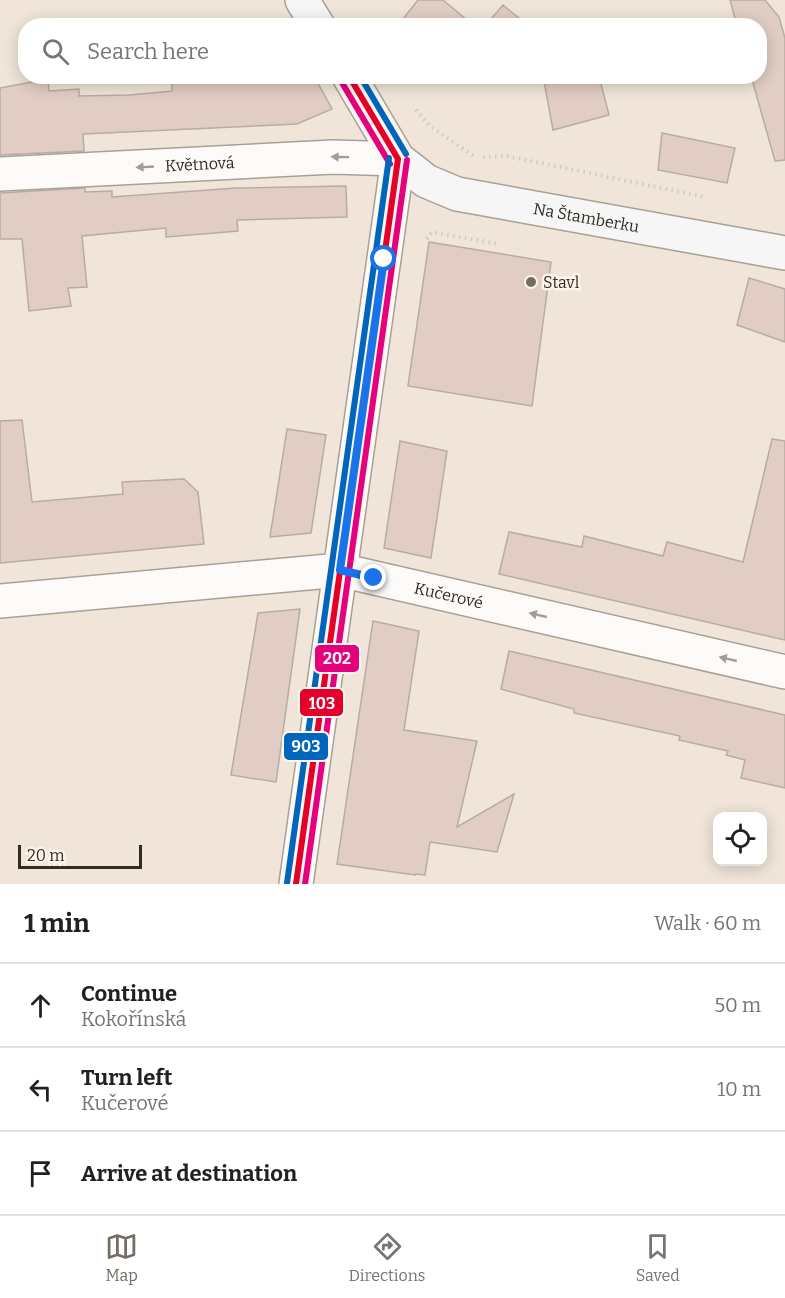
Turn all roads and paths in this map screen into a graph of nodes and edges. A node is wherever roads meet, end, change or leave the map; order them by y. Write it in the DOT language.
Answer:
graph roads {
  1 [pos="303,0"];
  2 [pos="313,18"];
  3 [pos="354,84"];
  4 [pos="416,110"];
  5 [pos="398,159"];
  6 [pos="0,174"];
  7 [pos="713,198"];
  8 [pos="422,244"];
  9 [pos="503,244"];
  10 [pos="785,253"];
  11 [pos="340,570"];
  12 [pos="0,602"];
  13 [pos="785,672"];
  14 [pos="296,884"];
  1 -- 2 [label="street"];
  3 -- 5 [label="street"];
  4 -- 7 [label="path"];
  5 -- 6 [label="street, Květnová, one-way"];
  5 -- 10 [label="street, Na Štamberku"];
  5 -- 11 [label="street"];
  8 -- 9 [label="path"];
  11 -- 12 [label="street, Kučerové"];
  13 -- 11 [label="street, Kučerové, one-way"];
  11 -- 14 [label="street"];
}
